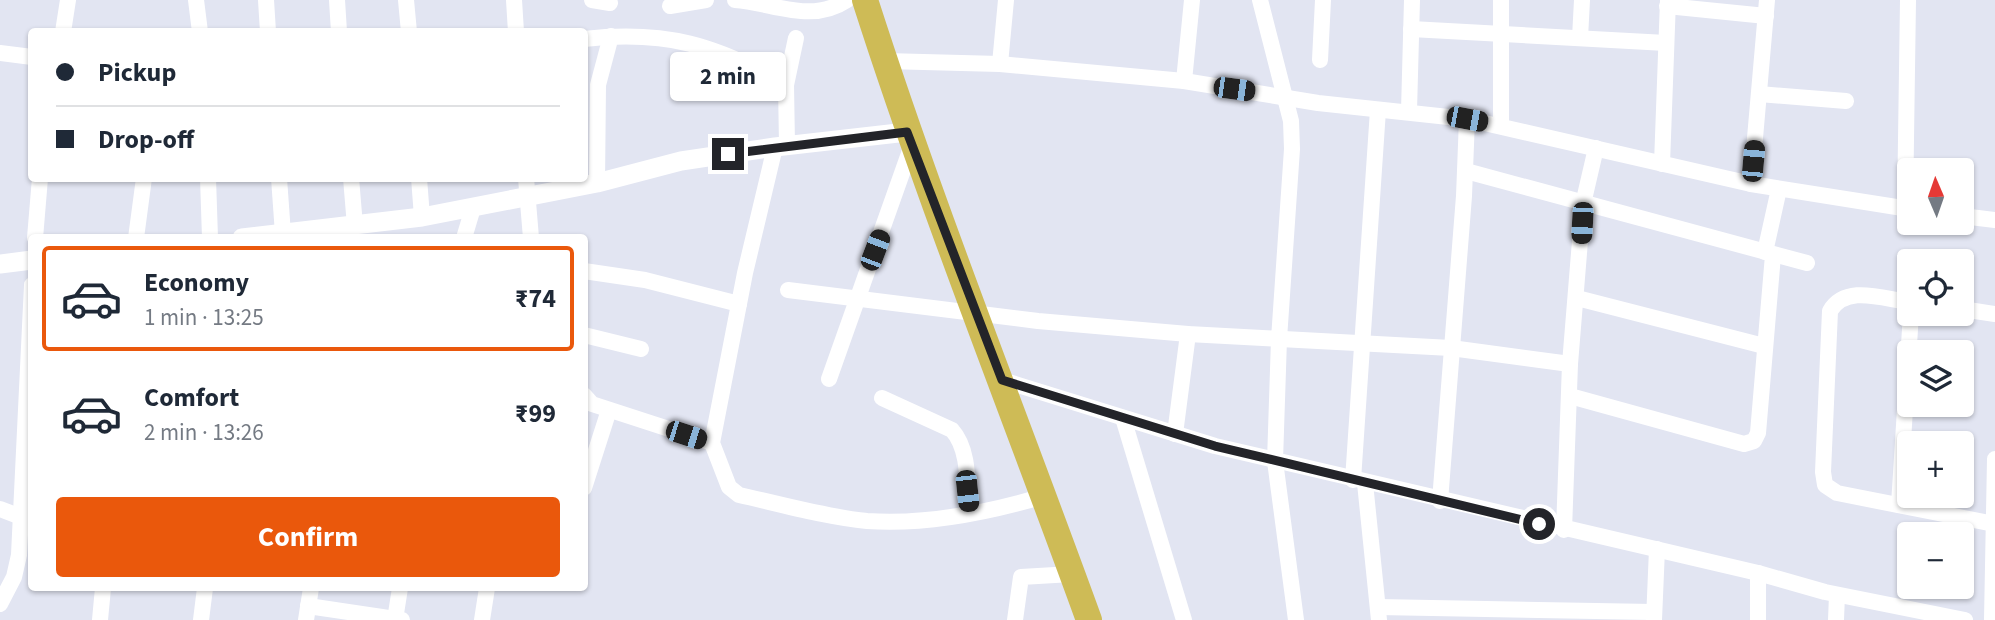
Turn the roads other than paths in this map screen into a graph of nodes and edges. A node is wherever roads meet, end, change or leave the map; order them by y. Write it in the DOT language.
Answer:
graph roads {
  1 [pos="68,0"];
  2 [pos="197,0"];
  3 [pos="265,0"];
  4 [pos="337,0"];
  5 [pos="406,0"];
  6 [pos="514,0"];
  7 [pos="592,0"];
  8 [pos="706,0"];
  9 [pos="735,0"];
  10 [pos="847,0"];
  11 [pos="866,0"];
  12 [pos="1006,0"];
  13 [pos="1192,0"];
  14 [pos="1260,0"];
  15 [pos="1323,0"];
  16 [pos="1412,0"];
  17 [pos="1501,0"];
  18 [pos="1582,0"];
  19 [pos="1908,0"];
  20 [pos="610,3"];
  21 [pos="1668,3"];
  22 [pos="670,6"];
  23 [pos="1766,8"];
  24 [pos="64,28"];
  25 [pos="200,28"];
  26 [pos="268,28"];
  27 [pos="339,28"];
  28 [pos="409,28"];
  29 [pos="516,28"];
  30 [pos="1411,29"];
  31 [pos="1502,35"];
  32 [pos="611,36"];
  33 [pos="796,37"];
  34 [pos="1580,38"];
  35 [pos="588,39"];
  36 [pos="1665,43"];
  37 [pos="0,53"];
  38 [pos="28,56"];
  39 [pos="1320,60"];
  40 [pos="885,61"];
  41 [pos="1000,64"];
  42 [pos="1184,81"];
  43 [pos="786,85"];
  44 [pos="1759,94"];
  45 [pos="1284,96"];
  46 [pos="1846,101"];
  47 [pos="1378,110"];
  48 [pos="1409,111"];
  49 [pos="1467,119"];
  50 [pos="1501,126"];
  51 [pos="910,139"];
  52 [pos="781,146"];
  53 [pos="1596,148"];
  54 [pos="1907,158"];
  55 [pos="1662,164"];
  56 [pos="1466,172"];
  57 [pos="40,182"];
  58 [pos="143,182"];
  59 [pos="208,182"];
  60 [pos="279,182"];
  61 [pos="351,182"];
  62 [pos="419,182"];
  63 [pos="597,183"];
  64 [pos="567,184"];
  65 [pos="1751,184"];
  66 [pos="527,188"];
  67 [pos="1779,189"];
  68 [pos="1583,204"];
  69 [pos="1897,207"];
  70 [pos="473,208"];
  71 [pos="422,216"];
  72 [pos="1974,217"];
  73 [pos="1995,220"];
  74 [pos="355,226"];
  75 [pos="34,234"];
  76 [pos="137,234"];
  77 [pos="210,234"];
  78 [pos="283,234"];
  79 [pos="465,234"];
  80 [pos="531,234"];
  81 [pos="1769,253"];
  82 [pos="28,260"];
  83 [pos="1807,263"];
  84 [pos="0,264"];
  85 [pos="588,272"];
  86 [pos="788,290"];
  87 [pos="858,298"];
  88 [pos="1577,298"];
  89 [pos="1897,300"];
  90 [pos="738,304"];
  91 [pos="1974,311"];
  92 [pos="1995,314"];
  93 [pos="977,315"];
  94 [pos="1909,326"];
  95 [pos="1188,334"];
  96 [pos="588,336"];
  97 [pos="1279,339"];
  98 [pos="1361,343"];
  99 [pos="1764,345"];
  100 [pos="1451,348"];
  101 [pos="641,349"];
  102 [pos="1570,364"];
  103 [pos="28,369"];
  104 [pos="830,379"];
  105 [pos="1002,380"];
  106 [pos="1570,396"];
  107 [pos="882,398"];
  108 [pos="588,400"];
  109 [pos="609,411"];
  110 [pos="1123,418"];
  111 [pos="1903,431"];
  112 [pos="1175,434"];
  113 [pos="712,443"];
  114 [pos="1995,459"];
  115 [pos="1275,461"];
  116 [pos="588,476"];
  117 [pos="1359,481"];
  118 [pos="1044,496"];
  119 [pos="1440,501"];
  120 [pos="1897,505"];
  121 [pos="1915,508"];
  122 [pos="0,509"];
  123 [pos="970,512"];
  124 [pos="21,517"];
  125 [pos="1994,523"];
  126 [pos="1564,530"];
  127 [pos="1657,549"];
  128 [pos="1758,573"];
  129 [pos="1072,574"];
  130 [pos="103,591"];
  131 [pos="205,591"];
  132 [pos="311,591"];
  133 [pos="400,591"];
  134 [pos="487,591"];
  135 [pos="1837,595"];
  136 [pos="0,604"];
  137 [pos="307,613"];
  138 [pos="1378,613"];
  139 [pos="1653,616"];
  140 [pos="1923,616"];
  141 [pos="100,620"];
  142 [pos="201,620"];
  143 [pos="396,620"];
  144 [pos="402,620"];
  145 [pos="482,620"];
  146 [pos="1015,620"];
  147 [pos="1089,620"];
  148 [pos="1184,620"];
  149 [pos="1296,620"];
  150 [pos="1758,620"];
  151 [pos="1836,620"];
  152 [pos="1965,620"];
  153 [pos="1992,620"];
  1 -- 24 [label="street"];
  2 -- 25 [label="street"];
  3 -- 26 [label="street"];
  4 -- 27 [label="street"];
  5 -- 28 [label="street"];
  6 -- 29 [label="street"];
  7 -- 20 [label="street"];
  8 -- 22 [label="street"];
  9 -- 10 [label="street"];
  11 -- 40 [label="highway"];
  12 -- 41 [label="street"];
  13 -- 42 [label="street"];
  14 -- 45 [label="street"];
  15 -- 39 [label="street"];
  16 -- 30 [label="street"];
  17 -- 31 [label="street"];
  18 -- 34 [label="street"];
  19 -- 54 [label="street"];
  21 -- 23 [label="street"];
  21 -- 36 [label="street"];
  23 -- 44 [label="street"];
  30 -- 31 [label="street"];
  30 -- 48 [label="street"];
  31 -- 34 [label="street"];
  31 -- 50 [label="street"];
  32 -- 35 [label="street"];
  32 -- 43 [label="street"];
  32 -- 63 [label="street"];
  33 -- 43 [label="street"];
  34 -- 36 [label="street"];
  36 -- 55 [label="street"];
  37 -- 38 [label="street"];
  40 -- 41 [label="street"];
  40 -- 51 [label="highway"];
  41 -- 42 [label="street"];
  42 -- 45 [label="street"];
  43 -- 52 [label="street"];
  44 -- 46 [label="street"];
  44 -- 65 [label="street"];
  45 -- 47 [label="street"];
  45 -- 97 [label="street"];
  47 -- 48 [label="street"];
  47 -- 98 [label="street"];
  48 -- 49 [label="street"];
  49 -- 50 [label="street"];
  49 -- 56 [label="street"];
  50 -- 53 [label="street"];
  51 -- 52 [label="street"];
  51 -- 87 [label="street"];
  51 -- 93 [label="highway"];
  52 -- 63 [label="street"];
  52 -- 90 [label="street"];
  53 -- 55 [label="street"];
  53 -- 68 [label="street"];
  55 -- 65 [label="street"];
  56 -- 68 [label="street"];
  56 -- 100 [label="street"];
  57 -- 75 [label="street"];
  58 -- 76 [label="street"];
  59 -- 77 [label="street"];
  60 -- 78 [label="street"];
  61 -- 74 [label="street"];
  62 -- 71 [label="street"];
  63 -- 64 [label="street"];
  64 -- 66 [label="street"];
  65 -- 67 [label="street"];
  66 -- 70 [label="street"];
  66 -- 80 [label="street"];
  67 -- 69 [label="street"];
  67 -- 81 [label="street"];
  68 -- 81 [label="street"];
  68 -- 88 [label="street"];
  70 -- 71 [label="street"];
  70 -- 79 [label="street"];
  71 -- 74 [label="street"];
  72 -- 73 [label="street"];
  74 -- 78 [label="street"];
  81 -- 83 [label="street"];
  81 -- 99 [label="street"];
  82 -- 84 [label="street"];
  85 -- 90 [label="street"];
  86 -- 87 [label="street"];
  87 -- 93 [label="street"];
  87 -- 104 [label="street"];
  88 -- 99 [label="street"];
  88 -- 102 [label="street"];
  89 -- 120 [label="street"];
  90 -- 113 [label="street"];
  91 -- 92 [label="street"];
  93 -- 95 [label="street"];
  93 -- 105 [label="highway"];
  94 -- 111 [label="street"];
  95 -- 97 [label="street"];
  95 -- 112 [label="street"];
  96 -- 101 [label="street"];
  97 -- 98 [label="street"];
  97 -- 115 [label="street"];
  98 -- 100 [label="street"];
  98 -- 117 [label="street"];
  99 -- 106 [label="street"];
  100 -- 102 [label="street"];
  100 -- 119 [label="street"];
  102 -- 106 [label="street"];
  103 -- 124 [label="street"];
  105 -- 110 [label="street"];
  105 -- 118 [label="highway"];
  106 -- 126 [label="street"];
  107 -- 123 [label="street"];
  108 -- 109 [label="street"];
  109 -- 113 [label="street"];
  109 -- 116 [label="street"];
  110 -- 112 [label="street"];
  110 -- 148 [label="street"];
  112 -- 115 [label="street"];
  113 -- 123 [label="street"];
  114 -- 125 [label="street"];
  115 -- 117 [label="street"];
  115 -- 149 [label="street"];
  117 -- 119 [label="street"];
  117 -- 138 [label="street"];
  118 -- 123 [label="street"];
  118 -- 129 [label="highway"];
  119 -- 126 [label="street"];
  121 -- 125 [label="street"];
  122 -- 124 [label="street"];
  124 -- 136 [label="street"];
  125 -- 153 [label="street"];
  126 -- 127 [label="street"];
  127 -- 128 [label="street"];
  127 -- 139 [label="street"];
  128 -- 135 [label="street"];
  128 -- 150 [label="street"];
  129 -- 146 [label="street"];
  129 -- 147 [label="highway"];
  130 -- 141 [label="street"];
  131 -- 142 [label="street"];
  132 -- 137 [label="street"];
  133 -- 143 [label="street"];
  134 -- 145 [label="street"];
  135 -- 140 [label="street"];
  135 -- 151 [label="street"];
  137 -- 143 [label="street"];
  138 -- 139 [label="street"];
  140 -- 152 [label="street"];
  143 -- 144 [label="street"];
}
